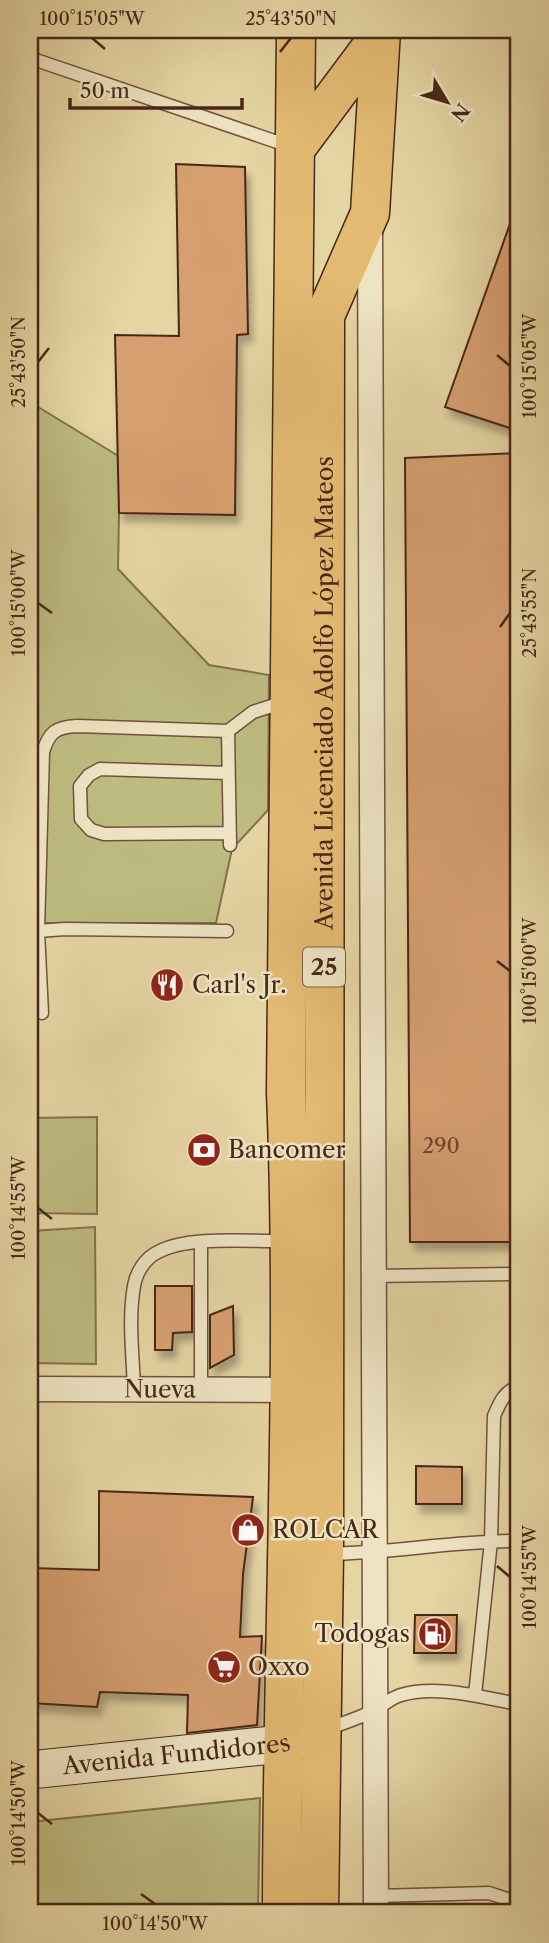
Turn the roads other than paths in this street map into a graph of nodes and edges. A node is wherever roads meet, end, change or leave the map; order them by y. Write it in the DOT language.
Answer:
graph roads {
  1 [pos="296,30"];
  2 [pos="381,32"];
  3 [pos="30,58"];
  4 [pos="296,148"];
  5 [pos="370,213"];
  6 [pos="325,316"];
  7 [pos="291,700"];
  8 [pos="228,731"];
  9 [pos="228,773"];
  10 [pos="227,930"];
  11 [pos="38,931"];
  12 [pos="42,1013"];
  13 [pos="290,1241"];
  14 [pos="201,1242"];
  15 [pos="519,1274"];
  16 [pos="374,1276"];
  17 [pos="519,1386"];
  18 [pos="30,1389"];
  19 [pos="134,1389"];
  20 [pos="201,1390"];
  21 [pos="290,1390"];
  22 [pos="491,1541"];
  23 [pos="519,1541"];
  24 [pos="373,1553"];
  25 [pos="324,1554"];
  26 [pos="475,1695"];
  27 [pos="519,1704"];
  28 [pos="376,1710"];
  29 [pos="321,1732"];
  30 [pos="282,1744"];
  31 [pos="30,1770"];
  32 [pos="519,1903"];
  33 [pos="376,1904"];
  34 [pos="282,1913"];
  35 [pos="319,1913"];
  1 -- 4 [label="main road, Avenida Licenciado Adolfo López Mateos / 25"];
  2 -- 4 [label="main road"];
  2 -- 5 [label="main road, Avenida Licenciado Adolfo López Mateos / 25"];
  3 -- 4 [label="lane"];
  4 -- 6 [label="main road"];
  4 -- 7 [label="main road, Avenida Licenciado Adolfo López Mateos / 25"];
  5 -- 6 [label="main road, Avenida Licenciado Adolfo López Mateos / 25"];
  5 -- 16 [label="street"];
  6 -- 25 [label="main road, Avenida Licenciado Adolfo López Mateos / 25"];
  7 -- 8 [label="lane"];
  7 -- 13 [label="main road, Avenida Licenciado Adolfo López Mateos / 25"];
  8 -- 9 [label="lane"];
  8 -- 11 [label="lane"];
  9 -- 9 [label="lane"];
  10 -- 11 [label="lane"];
  11 -- 12 [label="lane"];
  13 -- 14 [label="lane"];
  13 -- 21 [label="main road, Avenida Licenciado Adolfo López Mateos / 25"];
  14 -- 19 [label="lane"];
  14 -- 20 [label="lane"];
  15 -- 16 [label="lane"];
  16 -- 24 [label="street"];
  17 -- 22 [label="lane"];
  18 -- 19 [label="street, Nueva"];
  19 -- 20 [label="street, Nueva"];
  20 -- 21 [label="street, Nueva"];
  21 -- 30 [label="main road, Avenida Licenciado Adolfo López Mateos / 25"];
  22 -- 23 [label="lane"];
  22 -- 24 [label="lane"];
  22 -- 26 [label="lane"];
  24 -- 25 [label="lane"];
  24 -- 28 [label="street"];
  25 -- 29 [label="main road, Avenida Licenciado Adolfo López Mateos / 25"];
  26 -- 27 [label="lane"];
  26 -- 28 [label="lane"];
  28 -- 29 [label="lane"];
  28 -- 33 [label="street"];
  29 -- 30 [label="street, Avenida Fundidores"];
  29 -- 35 [label="main road, Avenida Licenciado Adolfo López Mateos / 25"];
  30 -- 31 [label="street, Avenida Fundidores"];
  30 -- 34 [label="main road, Avenida Licenciado Adolfo López Mateos / 25"];
  32 -- 33 [label="lane"];
}
